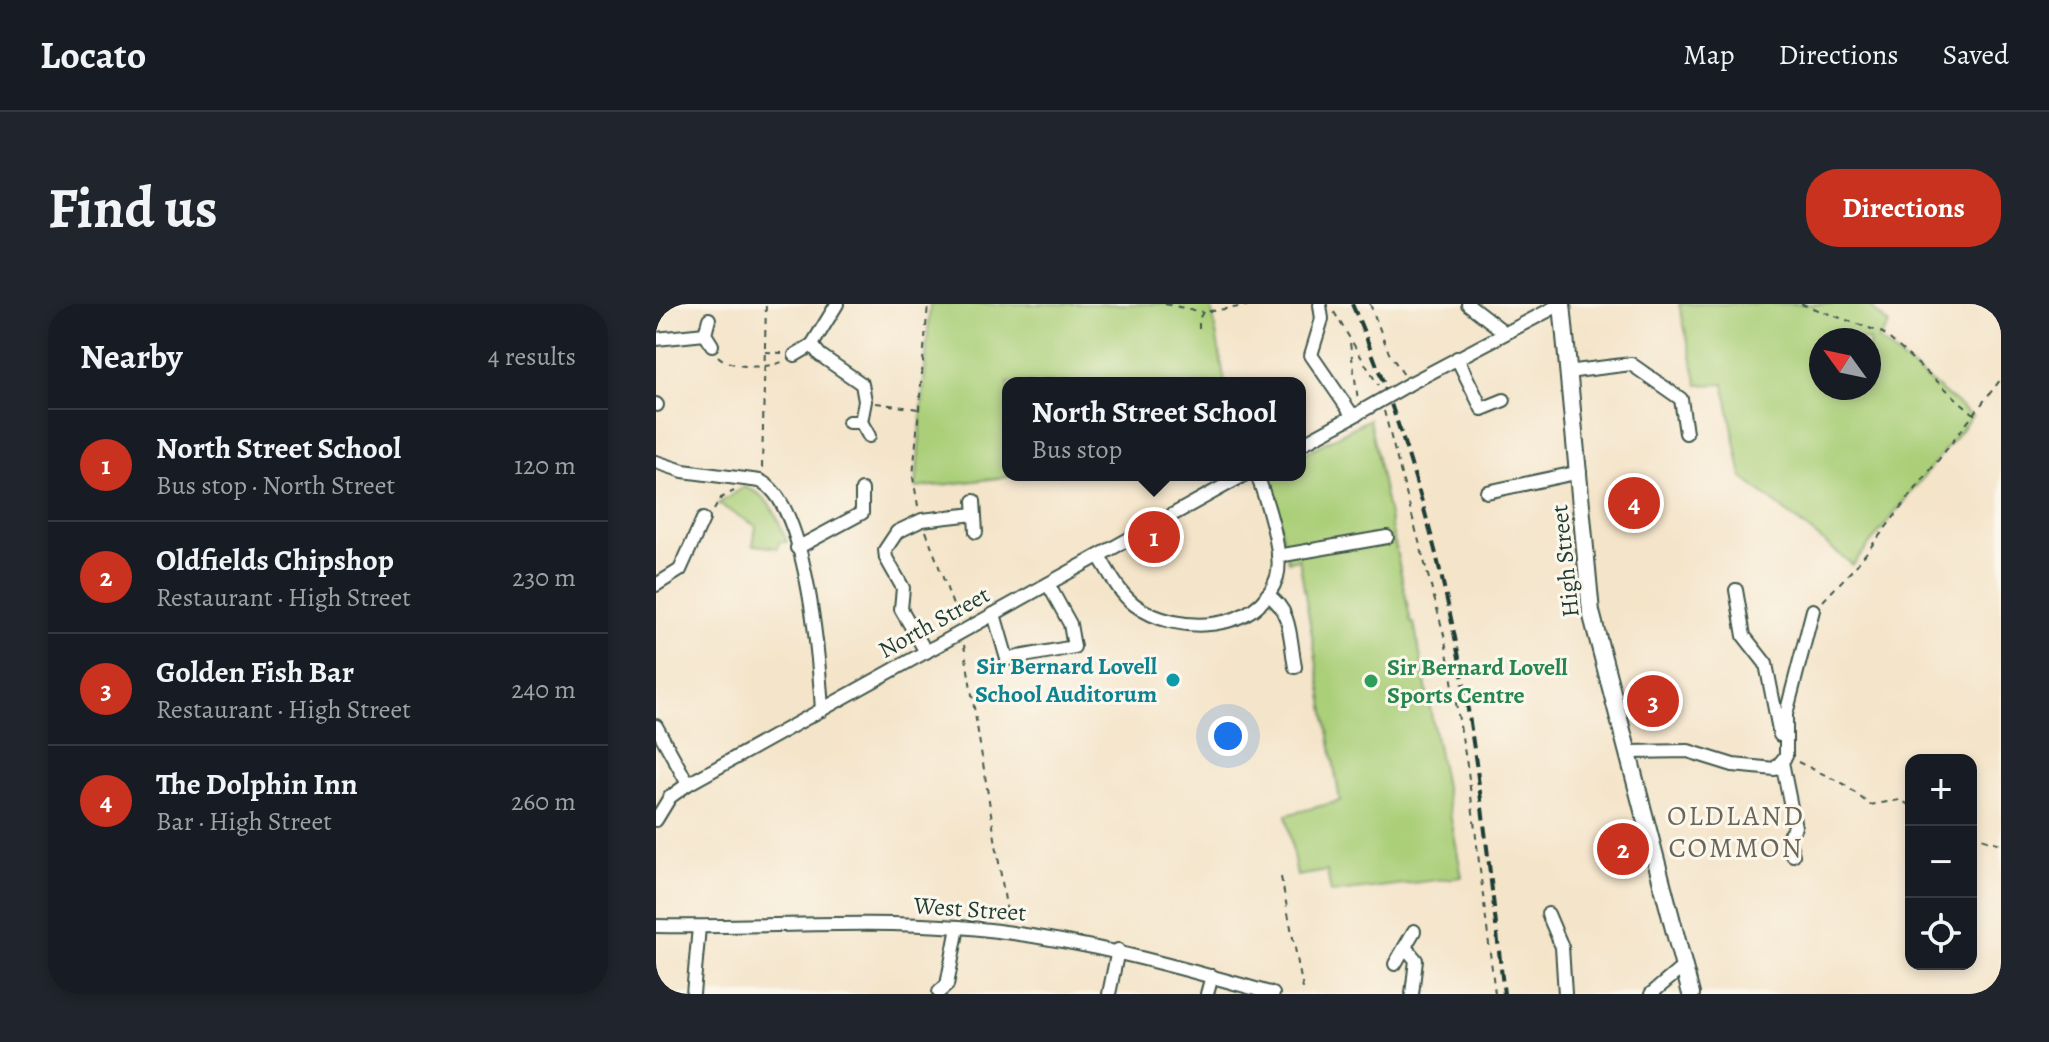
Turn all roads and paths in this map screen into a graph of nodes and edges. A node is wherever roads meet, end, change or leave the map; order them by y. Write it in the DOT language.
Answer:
graph roads {
  1 [pos="766,304"];
  2 [pos="837,304"];
  3 [pos="928,304"];
  4 [pos="1165,304"];
  5 [pos="1261,304"];
  6 [pos="1370,304"];
  7 [pos="1468,304"];
  8 [pos="1561,304"];
  9 [pos="1801,304"];
  10 [pos="1325,305"];
  11 [pos="1203,312"];
  12 [pos="709,319"];
  13 [pos="1199,329"];
  14 [pos="1504,332"];
  15 [pos="660,338"];
  16 [pos="708,339"];
  17 [pos="1350,342"];
  18 [pos="812,345"];
  19 [pos="764,352"];
  20 [pos="795,355"];
  21 [pos="1457,358"];
  22 [pos="764,366"];
  23 [pos="1567,372"];
  24 [pos="2001,379"];
  25 [pos="1410,384"];
  26 [pos="1379,387"];
  27 [pos="1504,400"];
  28 [pos="865,401"];
  29 [pos="1382,402"];
  30 [pos="919,409"];
  31 [pos="1358,414"];
  32 [pos="1975,415"];
  33 [pos="1686,433"];
  34 [pos="869,436"];
  35 [pos="1306,442"];
  36 [pos="656,462"];
  37 [pos="1580,472"];
  38 [pos="744,479"];
  39 [pos="760,481"];
  40 [pos="1233,481"];
  41 [pos="1259,481"];
  42 [pos="862,490"];
  43 [pos="1487,492"];
  44 [pos="703,519"];
  45 [pos="922,520"];
  46 [pos="976,532"];
  47 [pos="1387,537"];
  48 [pos="797,548"];
  49 [pos="1099,556"];
  50 [pos="1278,556"];
  51 [pos="1048,584"];
  52 [pos="656,585"];
  53 [pos="1736,590"];
  54 [pos="1267,595"];
  55 [pos="1813,610"];
  56 [pos="994,614"];
  57 [pos="962,630"];
  58 [pos="926,652"];
  59 [pos="1295,667"];
  60 [pos="822,710"];
  61 [pos="656,726"];
  62 [pos="661,746"];
  63 [pos="1630,752"];
  64 [pos="1781,762"];
  65 [pos="688,784"];
  66 [pos="1905,803"];
  67 [pos="656,820"];
  68 [pos="1977,837"];
  69 [pos="2001,844"];
  70 [pos="1793,855"];
  71 [pos="1281,877"];
  72 [pos="1548,914"];
  73 [pos="656,926"];
  74 [pos="699,927"];
  75 [pos="958,927"];
  76 [pos="1414,931"];
  77 [pos="1011,932"];
  78 [pos="1405,947"];
  79 [pos="1118,950"];
  80 [pos="1395,964"];
  81 [pos="1684,966"];
  82 [pos="1212,976"];
  83 [pos="939,992"];
  84 [pos="693,994"];
  85 [pos="1109,994"];
  86 [pos="1207,994"];
  87 [pos="1273,994"];
  88 [pos="1304,994"];
  89 [pos="1412,994"];
  90 [pos="1495,994"];
  91 [pos="1565,994"];
  92 [pos="1651,994"];
  93 [pos="1691,994"];
  1 -- 19 [label="path"];
  2 -- 18 [label="street"];
  3 -- 30 [label="path"];
  4 -- 11 [label="path"];
  5 -- 11 [label="path"];
  6 -- 25 [label="path"];
  7 -- 14 [label="street"];
  8 -- 14 [label="street"];
  8 -- 23 [label="main road, High Street"];
  9 -- 32 [label="path"];
  10 -- 17 [label="path"];
  10 -- 31 [label="street"];
  11 -- 13 [label="path"];
  12 -- 16 [label="street"];
  14 -- 21 [label="street"];
  15 -- 16 [label="street"];
  16 -- 22 [label="path"];
  17 -- 26 [label="path"];
  17 -- 31 [label="path"];
  18 -- 20 [label="street"];
  18 -- 28 [label="street"];
  19 -- 22 [label="path"];
  19 -- 22 [label="path"];
  21 -- 25 [label="street"];
  21 -- 27 [label="street"];
  22 -- 39 [label="path"];
  23 -- 33 [label="street"];
  23 -- 37 [label="main road, High Street"];
  24 -- 32 [label="path"];
  25 -- 31 [label="street, bridge"];
  28 -- 30 [label="path"];
  28 -- 34 [label="street"];
  29 -- 90 [label="path"];
  30 -- 45 [label="path"];
  31 -- 35 [label="street"];
  32 -- 55 [label="path"];
  36 -- 38 [label="street"];
  37 -- 43 [label="street"];
  37 -- 63 [label="main road, High Street"];
  38 -- 39 [label="street"];
  38 -- 44 [label="path"];
  39 -- 48 [label="street"];
  40 -- 49 [label="street, North Street"];
  41 -- 50 [label="street"];
  42 -- 48 [label="street"];
  44 -- 52 [label="street"];
  45 -- 46 [label="street"];
  45 -- 57 [label="path"];
  45 -- 58 [label="street"];
  47 -- 50 [label="street"];
  48 -- 60 [label="street"];
  49 -- 51 [label="street, North Street"];
  49 -- 54 [label="street"];
  50 -- 54 [label="street"];
  51 -- 56 [label="street, North Street"];
  51 -- 56 [label="street"];
  53 -- 64 [label="street"];
  54 -- 59 [label="street"];
  55 -- 64 [label="street"];
  56 -- 57 [label="street, North Street"];
  57 -- 58 [label="street, North Street"];
  57 -- 77 [label="path"];
  58 -- 60 [label="street, North Street"];
  60 -- 65 [label="street, North Street"];
  61 -- 62 [label="street"];
  62 -- 65 [label="street"];
  63 -- 64 [label="street"];
  63 -- 81 [label="main road, High Street"];
  64 -- 66 [label="path"];
  64 -- 70 [label="street"];
  65 -- 67 [label="street, North Street"];
  68 -- 69 [label="path"];
  71 -- 88 [label="path"];
  72 -- 91 [label="street"];
  73 -- 74 [label="street, West Street"];
  74 -- 75 [label="street, West Street"];
  74 -- 84 [label="street"];
  75 -- 77 [label="street, West Street"];
  75 -- 83 [label="street"];
  76 -- 78 [label="street"];
  77 -- 79 [label="street, West Street"];
  78 -- 80 [label="street"];
  78 -- 89 [label="street"];
  79 -- 82 [label="street, West Street"];
  79 -- 85 [label="street"];
  81 -- 92 [label="street"];
  81 -- 93 [label="main road, High Street"];
  82 -- 86 [label="street"];
  82 -- 87 [label="street, West Street"];
}
